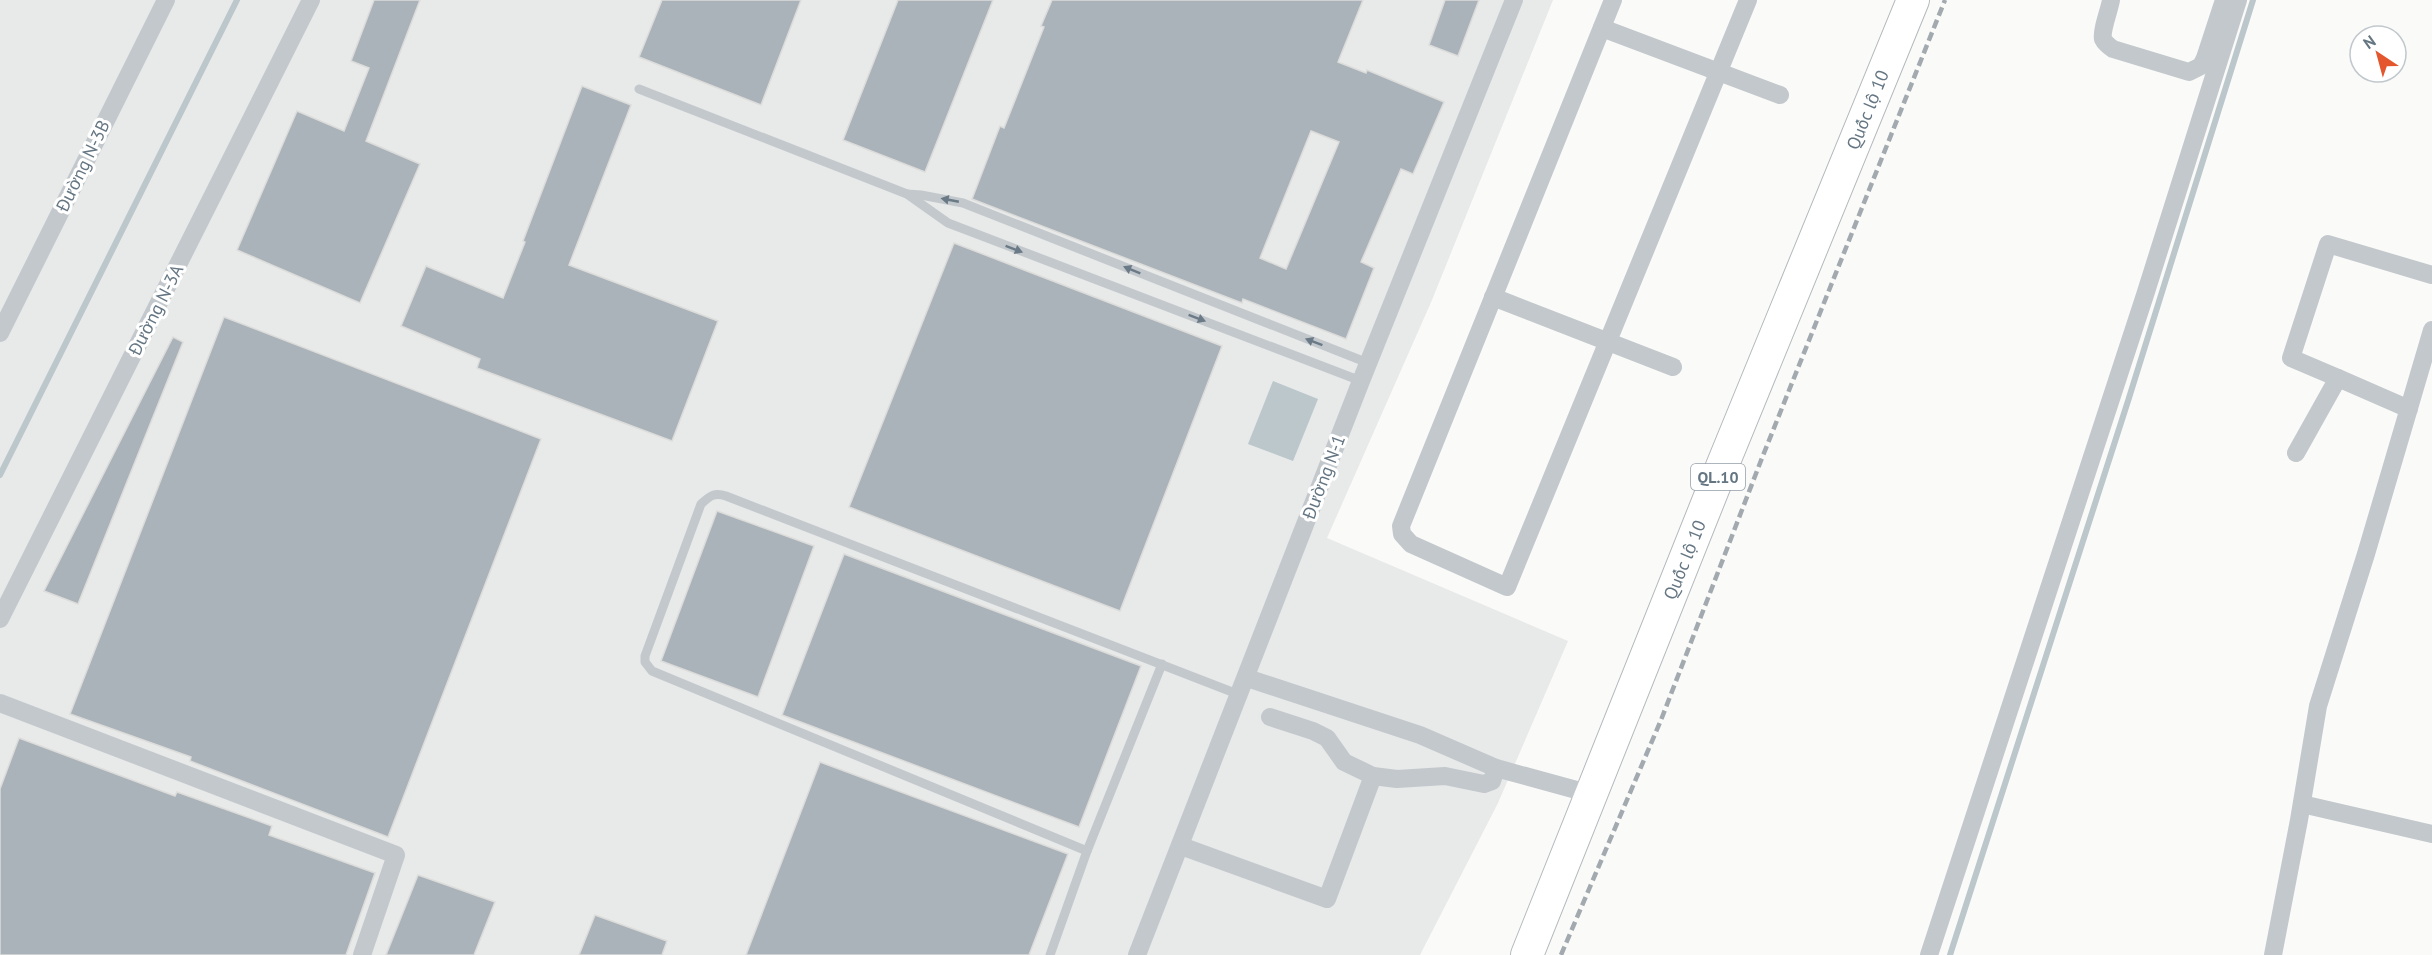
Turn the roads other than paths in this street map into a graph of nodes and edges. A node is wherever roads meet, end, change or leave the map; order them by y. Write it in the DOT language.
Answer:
graph roads {
  1 [pos="166,0"];
  2 [pos="311,0"];
  3 [pos="1514,0"];
  4 [pos="1613,0"];
  5 [pos="1748,0"];
  6 [pos="1913,0"];
  7 [pos="2112,0"];
  8 [pos="2224,0"];
  9 [pos="2238,0"];
  10 [pos="1602,28"];
  11 [pos="1718,72"];
  12 [pos="639,89"];
  13 [pos="1780,95"];
  14 [pos="907,195"];
  15 [pos="2432,275"];
  16 [pos="1493,297"];
  17 [pos="2432,330"];
  18 [pos="0,333"];
  19 [pos="1608,342"];
  20 [pos="1368,363"];
  21 [pos="1673,367"];
  22 [pos="2338,378"];
  23 [pos="1361,381"];
  24 [pos="2409,409"];
  25 [pos="2296,453"];
  26 [pos="0,619"];
  27 [pos="1162,664"];
  28 [pos="1247,678"];
  29 [pos="1240,695"];
  30 [pos="0,703"];
  31 [pos="1270,717"];
  32 [pos="1496,768"];
  33 [pos="1373,776"];
  34 [pos="1591,794"];
  35 [pos="2302,804"];
  36 [pos="2432,834"];
  37 [pos="1181,846"];
  38 [pos="1087,851"];
  39 [pos="362,955"];
  40 [pos="1050,955"];
  41 [pos="1137,955"];
  42 [pos="1527,955"];
  43 [pos="1929,955"];
  44 [pos="2273,955"];
  1 -- 18 [label="street, Đường N-3B"];
  2 -- 26 [label="street, Đường N-3A"];
  3 -- 20 [label="street, Đường N-1"];
  4 -- 10 [label="street"];
  5 -- 11 [label="street"];
  6 -- 34 [label="highway, Quốc lộ 10 / QL.10"];
  7 -- 8 [label="street"];
  9 -- 43 [label="street"];
  10 -- 11 [label="street"];
  10 -- 16 [label="street"];
  11 -- 13 [label="street"];
  11 -- 19 [label="street"];
  12 -- 14 [label="lane"];
  20 -- 14 [label="lane, one-way"];
  14 -- 23 [label="lane, one-way"];
  15 -- 22 [label="street"];
  16 -- 19 [label="street"];
  16 -- 19 [label="street"];
  17 -- 24 [label="street"];
  19 -- 21 [label="street"];
  20 -- 23 [label="street, Đường N-1"];
  22 -- 24 [label="street"];
  22 -- 25 [label="street"];
  23 -- 28 [label="street, Đường N-1"];
  24 -- 35 [label="street"];
  27 -- 29 [label="lane"];
  27 -- 38 [label="lane"];
  27 -- 38 [label="lane"];
  28 -- 29 [label="street, Đường N-1"];
  28 -- 32 [label="street"];
  29 -- 37 [label="street, Đường N-1"];
  30 -- 39 [label="street"];
  31 -- 33 [label="street"];
  32 -- 33 [label="street"];
  32 -- 34 [label="street"];
  33 -- 37 [label="street"];
  34 -- 42 [label="highway, Quốc lộ 10 / QL.10"];
  35 -- 36 [label="street"];
  35 -- 44 [label="street"];
  37 -- 41 [label="street, Đường N-1"];
  38 -- 40 [label="lane"];
}
